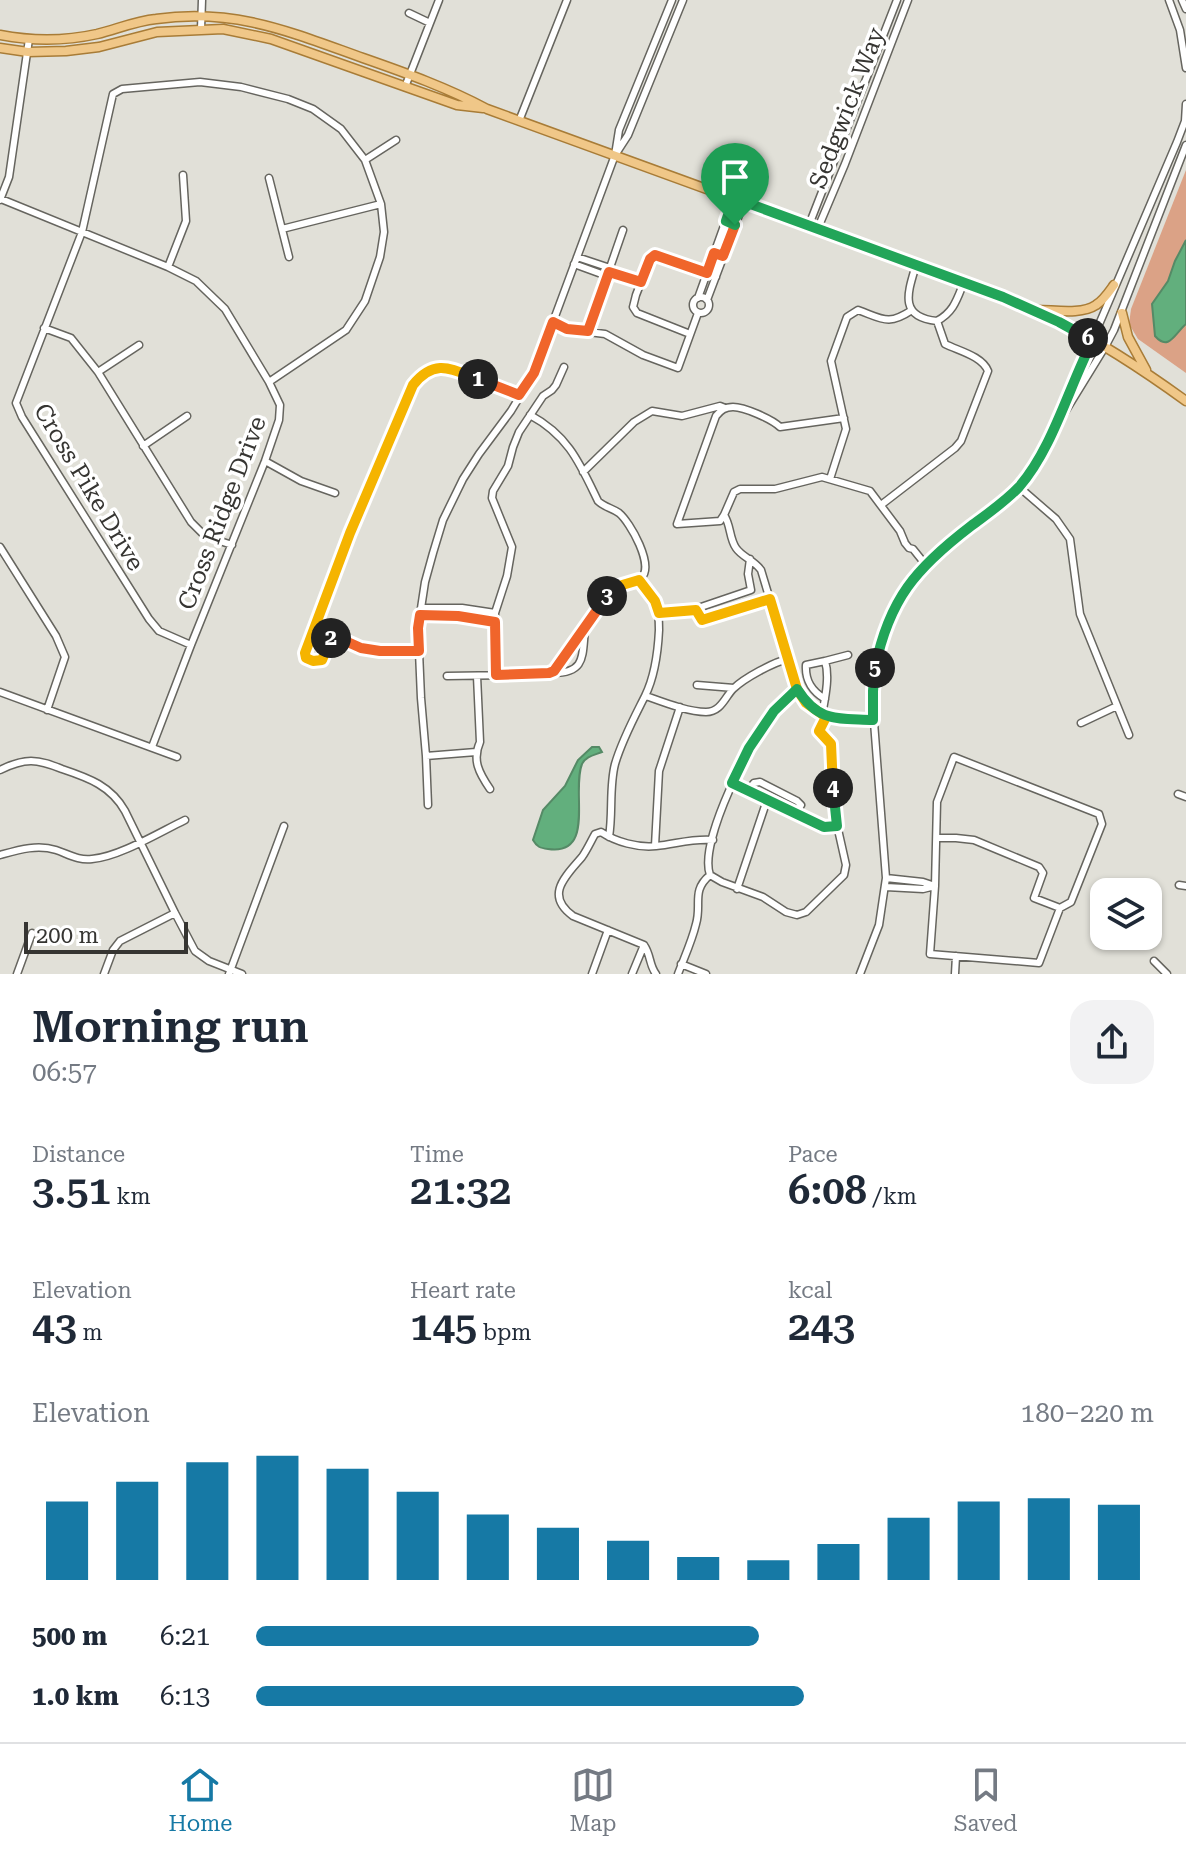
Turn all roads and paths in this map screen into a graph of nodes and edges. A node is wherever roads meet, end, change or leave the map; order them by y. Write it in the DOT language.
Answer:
graph roads {
  1 [pos="202,0"];
  2 [pos="439,0"];
  3 [pos="567,0"];
  4 [pos="672,0"];
  5 [pos="683,0"];
  6 [pos="897,0"];
  7 [pos="908,0"];
  8 [pos="1169,0"];
  9 [pos="1182,0"];
  10 [pos="1186,9"];
  11 [pos="409,13"];
  12 [pos="201,16"];
  13 [pos="430,23"];
  14 [pos="201,29"];
  15 [pos="0,35"];
  16 [pos="29,39"];
  17 [pos="0,48"];
  18 [pos="28,52"];
  19 [pos="1186,68"];
  20 [pos="410,75"];
  21 [pos="405,87"];
  22 [pos="1186,104"];
  23 [pos="487,109"];
  24 [pos="519,121"];
  25 [pos="396,140"];
  26 [pos="1186,145"];
  27 [pos="615,155"];
  28 [pos="365,160"];
  29 [pos="183,175"];
  30 [pos="269,178"];
  31 [pos="734,198"];
  32 [pos="0,200"];
  33 [pos="744,201"];
  34 [pos="381,204"];
  35 [pos="726,221"];
  36 [pos="735,225"];
  37 [pos="814,226"];
  38 [pos="282,229"];
  39 [pos="623,230"];
  40 [pos="82,232"];
  41 [pos="714,253"];
  42 [pos="723,256"];
  43 [pos="289,257"];
  44 [pos="576,260"];
  45 [pos="916,265"];
  46 [pos="168,267"];
  47 [pos="609,272"];
  48 [pos="707,273"];
  49 [pos="716,277"];
  50 [pos="641,282"];
  51 [pos="964,282"];
  52 [pos="1114,285"];
  53 [pos="698,298"];
  54 [pos="707,300"];
  55 [pos="912,310"];
  56 [pos="1034,310"];
  57 [pos="698,313"];
  58 [pos="1122,313"];
  59 [pos="937,321"];
  60 [pos="553,322"];
  61 [pos="44,328"];
  62 [pos="588,331"];
  63 [pos="690,334"];
  64 [pos="1093,340"];
  65 [pos="139,345"];
  66 [pos="1105,347"];
  67 [pos="564,367"];
  68 [pos="98,372"];
  69 [pos="1149,374"];
  70 [pos="269,382"];
  71 [pos="519,395"];
  72 [pos="1186,401"];
  73 [pos="724,409"];
  74 [pos="530,415"];
  75 [pos="187,416"];
  76 [pos="844,418"];
  77 [pos="1056,425"];
  78 [pos="143,446"];
  79 [pos="265,461"];
  80 [pos="583,472"];
  81 [pos="830,479"];
  82 [pos="1019,487"];
  83 [pos="335,493"];
  84 [pos="881,505"];
  85 [pos="724,515"];
  86 [pos="232,545"];
  87 [pos="0,547"];
  88 [pos="750,559"];
  89 [pos="925,564"];
  90 [pos="639,580"];
  91 [pos="770,599"];
  92 [pos="696,610"];
  93 [pos="420,612"];
  94 [pos="659,613"];
  95 [pos="495,618"];
  96 [pos="585,626"];
  97 [pos="315,627"];
  98 [pos="332,635"];
  99 [pos="191,645"];
  100 [pos="419,651"];
  101 [pos="848,655"];
  102 [pos="788,659"];
  103 [pos="825,661"];
  104 [pos="549,673"];
  105 [pos="496,675"];
  106 [pos="447,676"];
  107 [pos="477,676"];
  108 [pos="697,685"];
  109 [pos="734,688"];
  110 [pos="797,689"];
  111 [pos="0,692"];
  112 [pos="646,696"];
  113 [pos="825,699"];
  114 [pos="1117,706"];
  115 [pos="680,707"];
  116 [pos="47,710"];
  117 [pos="824,716"];
  118 [pos="873,720"];
  119 [pos="1081,723"];
  120 [pos="1129,735"];
  121 [pos="152,747"];
  122 [pos="476,752"];
  123 [pos="426,756"];
  124 [pos="177,757"];
  125 [pos="0,770"];
  126 [pos="732,783"];
  127 [pos="490,789"];
  128 [pos="748,790"];
  129 [pos="767,800"];
  130 [pos="428,805"];
  131 [pos="795,814"];
  132 [pos="185,820"];
  133 [pos="284,826"];
  134 [pos="837,826"];
  135 [pos="609,837"];
  136 [pos="937,838"];
  137 [pos="713,840"];
  138 [pos="140,841"];
  139 [pos="655,846"];
  140 [pos="0,855"];
  141 [pos="710,875"];
  142 [pos="886,878"];
  143 [pos="935,886"];
  144 [pos="886,887"];
  145 [pos="737,889"];
  146 [pos="1060,908"];
  147 [pos="175,913"];
  148 [pos="608,930"];
  149 [pos="32,933"];
  150 [pos="644,945"];
  151 [pos="956,956"];
  152 [pos="1154,961"];
  153 [pos="681,964"];
  154 [pos="230,972"];
  155 [pos="17,974"];
  156 [pos="104,974"];
  157 [pos="242,974"];
  158 [pos="592,974"];
  159 [pos="632,974"];
  160 [pos="656,974"];
  161 [pos="678,974"];
  162 [pos="706,974"];
  163 [pos="860,974"];
  164 [pos="955,974"];
  165 [pos="1167,974"];
  1 -- 12 [label="street"];
  2 -- 13 [label="street"];
  3 -- 24 [label="street"];
  4 -- 27 [label="street"];
  5 -- 27 [label="street"];
  6 -- 37 [label="street, Sedgwick Way"];
  7 -- 37 [label="street, Sedgwick Way"];
  8 -- 19 [label="street"];
  9 -- 10 [label="street"];
  11 -- 13 [label="street"];
  12 -- 14 [label="street"];
  12 -- 16 [label="main road"];
  12 -- 20 [label="main road"];
  13 -- 20 [label="street"];
  14 -- 18 [label="main road"];
  14 -- 21 [label="main road"];
  15 -- 16 [label="main road"];
  16 -- 18 [label="street"];
  17 -- 18 [label="main road"];
  18 -- 32 [label="street"];
  20 -- 21 [label="street"];
  20 -- 23 [label="main road"];
  21 -- 23 [label="main road"];
  22 -- 52 [label="street"];
  23 -- 24 [label="main road"];
  24 -- 27 [label="main road"];
  25 -- 28 [label="street"];
  26 -- 58 [label="street"];
  27 -- 31 [label="main road"];
  27 -- 44 [label="street"];
  28 -- 34 [label="street"];
  28 -- 40 [label="street, Cross Pike Drive"];
  29 -- 46 [label="street"];
  30 -- 38 [label="street"];
  31 -- 33 [label="main road"];
  31 -- 35 [label="street"];
  32 -- 40 [label="street, Cross Ridge Drive"];
  33 -- 36 [label="street"];
  33 -- 37 [label="main road"];
  34 -- 38 [label="street"];
  34 -- 70 [label="street"];
  35 -- 36 [label="street"];
  35 -- 41 [label="street"];
  36 -- 42 [label="street"];
  37 -- 45 [label="main road"];
  38 -- 43 [label="street"];
  39 -- 47 [label="street"];
  40 -- 46 [label="street, Cross Ridge Drive"];
  40 -- 61 [label="street, Cross Pike Drive"];
  41 -- 42 [label="street"];
  41 -- 48 [label="street"];
  42 -- 49 [label="street"];
  44 -- 47 [label="street"];
  44 -- 60 [label="street"];
  45 -- 51 [label="main road"];
  45 -- 55 [label="street"];
  46 -- 70 [label="street, Cross Ridge Drive"];
  47 -- 50 [label="street"];
  47 -- 62 [label="street"];
  48 -- 49 [label="street"];
  48 -- 50 [label="street"];
  48 -- 53 [label="street"];
  49 -- 54 [label="street"];
  50 -- 63 [label="street"];
  51 -- 56 [label="main road"];
  51 -- 59 [label="street"];
  52 -- 56 [label="main road"];
  52 -- 64 [label="street"];
  53 -- 54 [label="street"];
  53 -- 57 [label="street"];
  54 -- 57 [label="street"];
  55 -- 59 [label="street"];
  55 -- 76 [label="street"];
  56 -- 64 [label="main road"];
  57 -- 63 [label="street"];
  58 -- 66 [label="street"];
  58 -- 69 [label="main road"];
  59 -- 84 [label="street"];
  60 -- 62 [label="street"];
  60 -- 71 [label="street"];
  61 -- 68 [label="street"];
  61 -- 99 [label="street, Cross Pike Drive"];
  62 -- 63 [label="street"];
  64 -- 66 [label="main road"];
  64 -- 77 [label="street"];
  65 -- 68 [label="street"];
  66 -- 69 [label="main road"];
  66 -- 77 [label="street"];
  67 -- 74 [label="street"];
  68 -- 78 [label="street"];
  69 -- 72 [label="main road"];
  70 -- 79 [label="street, Cross Ridge Drive"];
  71 -- 93 [label="street"];
  71 -- 97 [label="street"];
  73 -- 76 [label="street"];
  73 -- 80 [label="street"];
  73 -- 85 [label="street"];
  74 -- 80 [label="street"];
  74 -- 95 [label="street"];
  75 -- 78 [label="street"];
  76 -- 81 [label="street"];
  77 -- 82 [label="street"];
  78 -- 86 [label="street"];
  79 -- 83 [label="street"];
  79 -- 86 [label="street, Cross Ridge Drive"];
  80 -- 90 [label="street"];
  81 -- 84 [label="street"];
  81 -- 85 [label="street"];
  82 -- 89 [label="street"];
  82 -- 114 [label="street"];
  84 -- 89 [label="street"];
  85 -- 88 [label="street"];
  86 -- 99 [label="street, Cross Ridge Drive"];
  87 -- 116 [label="street"];
  88 -- 91 [label="street"];
  88 -- 92 [label="street"];
  89 -- 118 [label="street"];
  90 -- 94 [label="street"];
  90 -- 96 [label="street"];
  91 -- 92 [label="street"];
  91 -- 102 [label="street"];
  92 -- 94 [label="street"];
  93 -- 95 [label="street"];
  93 -- 100 [label="street"];
  94 -- 112 [label="street"];
  95 -- 105 [label="street"];
  96 -- 104 [label="street"];
  96 -- 104 [label="street"];
  97 -- 98 [label="street"];
  97 -- 98 [label="street"];
  98 -- 100 [label="street"];
  99 -- 121 [label="street, Cross Ridge Drive"];
  100 -- 123 [label="street"];
  101 -- 103 [label="street"];
  102 -- 109 [label="street"];
  102 -- 110 [label="street"];
  103 -- 113 [label="street"];
  103 -- 113 [label="street"];
  104 -- 105 [label="street"];
  105 -- 107 [label="street"];
  106 -- 107 [label="street"];
  107 -- 122 [label="street"];
  108 -- 109 [label="street"];
  109 -- 115 [label="street"];
  110 -- 117 [label="street"];
  110 -- 126 [label="street"];
  111 -- 116 [label="street"];
  112 -- 115 [label="street"];
  112 -- 135 [label="street"];
  113 -- 117 [label="street"];
  114 -- 119 [label="street"];
  114 -- 120 [label="street"];
  115 -- 139 [label="street"];
  116 -- 121 [label="street"];
  117 -- 118 [label="street"];
  117 -- 134 [label="street"];
  118 -- 142 [label="street"];
  121 -- 124 [label="street"];
  122 -- 123 [label="street"];
  122 -- 127 [label="street"];
  123 -- 130 [label="street"];
  125 -- 138 [label="street"];
  126 -- 128 [label="street"];
  126 -- 137 [label="street"];
  128 -- 129 [label="street"];
  128 -- 131 [label="street"];
  129 -- 131 [label="street"];
  129 -- 145 [label="street"];
  131 -- 134 [label="street"];
  132 -- 138 [label="street"];
  133 -- 154 [label="street"];
  134 -- 145 [label="street"];
  135 -- 139 [label="street"];
  135 -- 148 [label="street"];
  136 -- 143 [label="street"];
  136 -- 146 [label="street"];
  136 -- 146 [label="street"];
  137 -- 139 [label="street"];
  137 -- 141 [label="street"];
  138 -- 140 [label="street"];
  138 -- 147 [label="street"];
  141 -- 145 [label="street"];
  141 -- 153 [label="street"];
  142 -- 143 [label="street"];
  142 -- 144 [label="street"];
  143 -- 144 [label="street"];
  143 -- 151 [label="street"];
  144 -- 163 [label="street"];
  146 -- 151 [label="street"];
  147 -- 154 [label="street"];
  147 -- 156 [label="street"];
  148 -- 150 [label="street"];
  148 -- 158 [label="street"];
  149 -- 155 [label="street"];
  150 -- 159 [label="street"];
  150 -- 160 [label="street"];
  151 -- 164 [label="street"];
  152 -- 165 [label="street"];
  153 -- 161 [label="street"];
  153 -- 162 [label="street"];
  154 -- 157 [label="street"];
}
